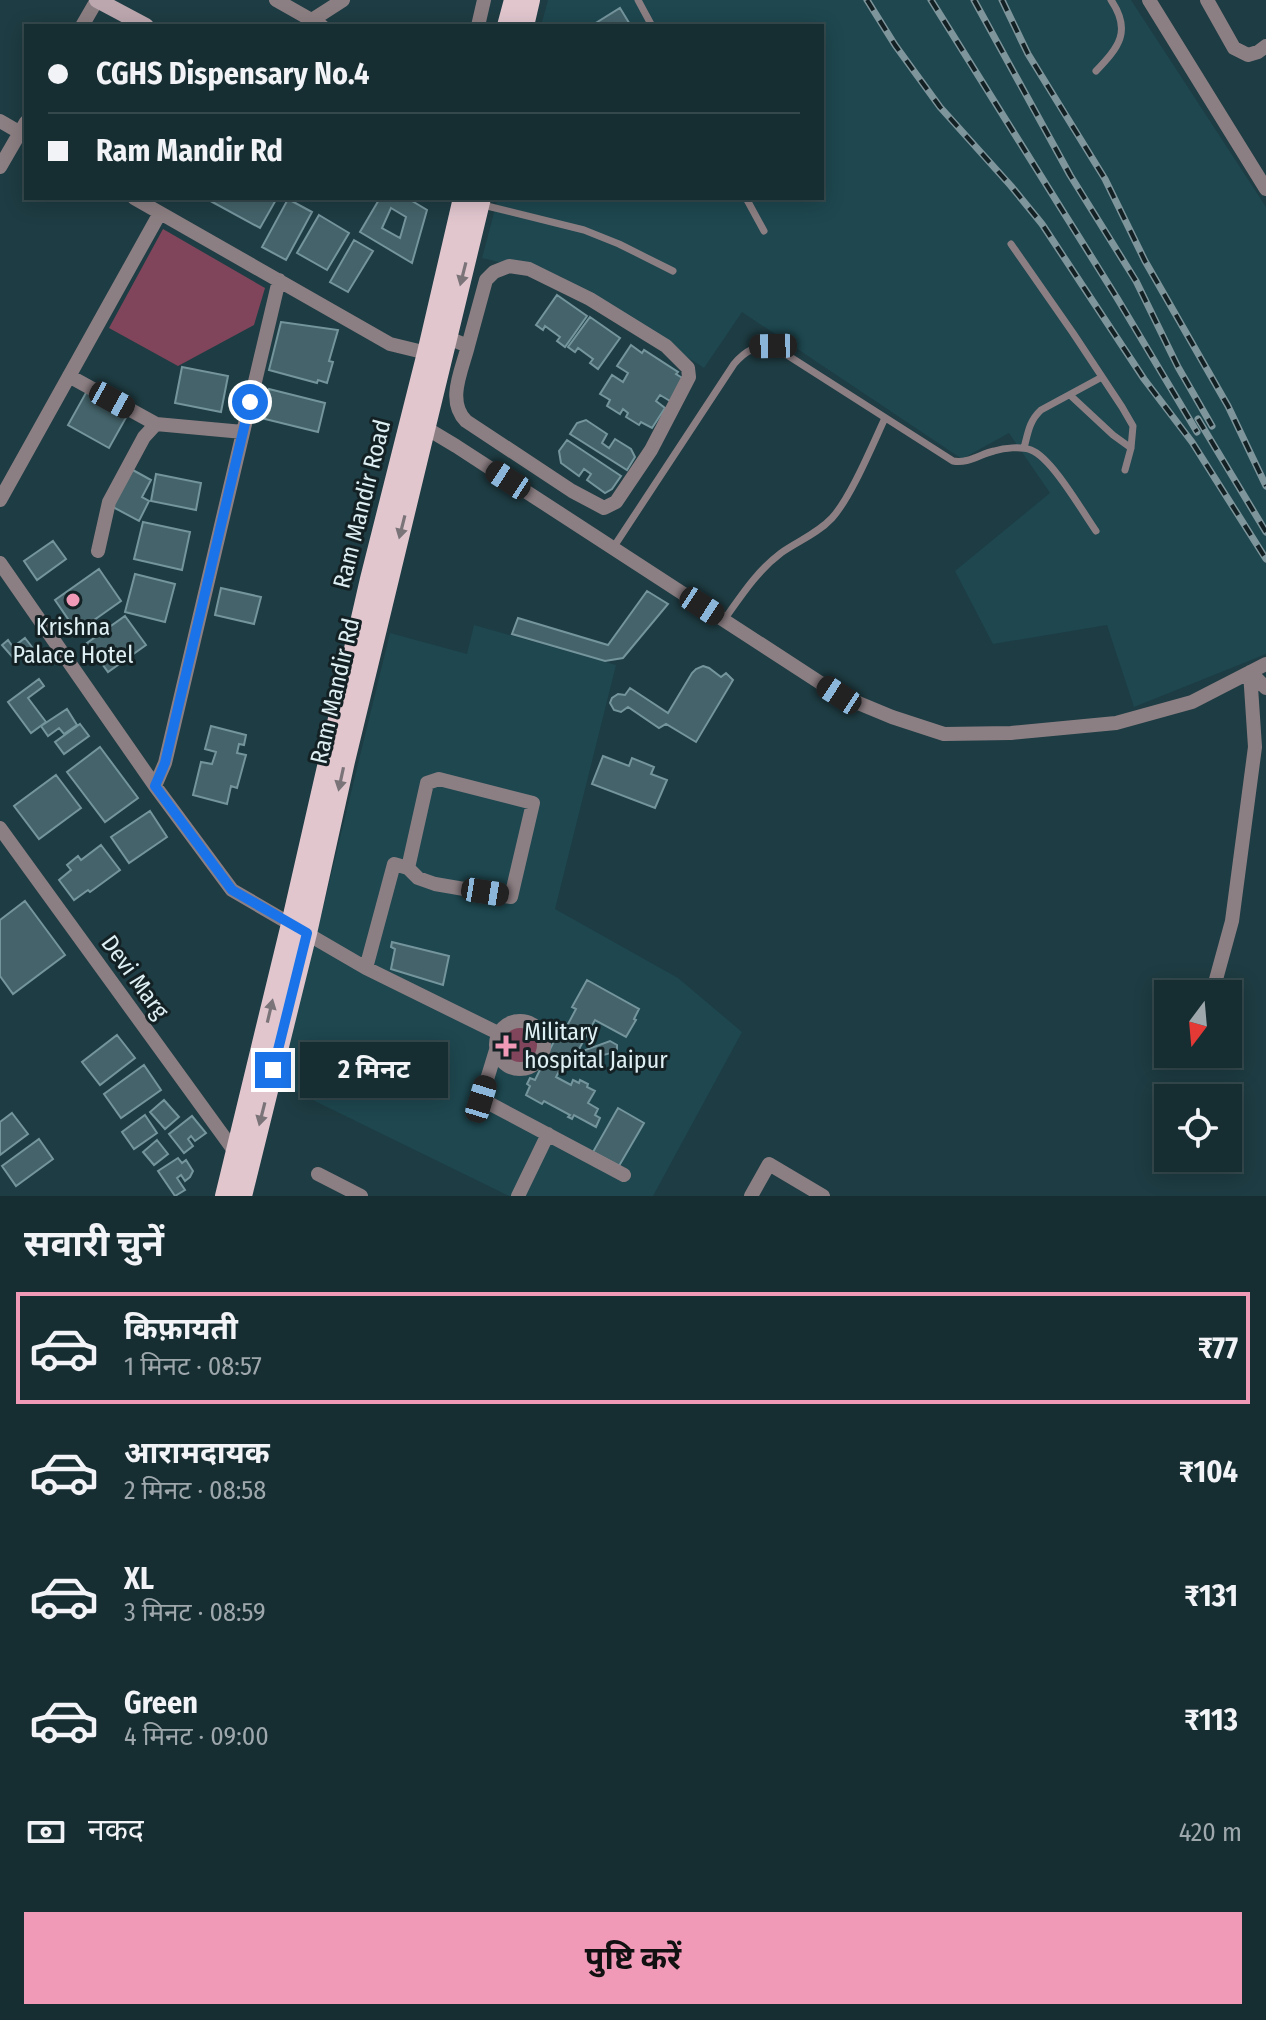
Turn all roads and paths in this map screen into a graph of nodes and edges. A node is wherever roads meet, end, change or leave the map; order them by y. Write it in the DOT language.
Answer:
graph roads {
  1 [pos="97,0"];
  2 [pos="276,0"];
  3 [pos="343,0"];
  4 [pos="484,0"];
  5 [pos="514,0"];
  6 [pos="530,0"];
  7 [pos="638,0"];
  8 [pos="1111,0"];
  9 [pos="1149,0"];
  10 [pos="1207,0"];
  11 [pos="317,23"];
  12 [pos="83,24"];
  13 [pos="142,24"];
  14 [pos="478,24"];
  15 [pos="508,24"];
  16 [pos="524,24"];
  17 [pos="651,24"];
  18 [pos="1266,46"];
  19 [pos="1096,71"];
  20 [pos="0,121"];
  21 [pos="24,130"];
  22 [pos="0,167"];
  23 [pos="1266,189"];
  24 [pos="137,200"];
  25 [pos="473,200"];
  26 [pos="747,200"];
  27 [pos="160,213"];
  28 [pos="764,231"];
  29 [pos="1011,244"];
  30 [pos="673,271"];
  31 [pos="279,280"];
  32 [pos="448,338"];
  33 [pos="468,346"];
  34 [pos="427,353"];
  35 [pos="69,376"];
  36 [pos="1102,377"];
  37 [pos="1070,395"];
  38 [pos="885,418"];
  39 [pos="156,424"];
  40 [pos="417,425"];
  41 [pos="243,432"];
  42 [pos="1024,448"];
  43 [pos="1131,448"];
  44 [pos="1125,470"];
  45 [pos="0,500"];
  46 [pos="1096,531"];
  47 [pos="613,548"];
  48 [pos="98,551"];
  49 [pos="0,563"];
  50 [pos="724,620"];
  51 [pos="1266,664"];
  52 [pos="1250,672"];
  53 [pos="1261,693"];
  54 [pos="155,786"];
  55 [pos="0,828"];
  56 [pos="408,868"];
  57 [pos="299,929"];
  58 [pos="366,968"];
  59 [pos="1216,980"];
  60 [pos="498,1033"];
  61 [pos="496,1050"];
  62 [pos="548,1134"];
  63 [pos="239,1160"];
  64 [pos="318,1174"];
  65 [pos="624,1175"];
  66 [pos="225,1196"];
  67 [pos="242,1196"];
  68 [pos="361,1196"];
  69 [pos="518,1196"];
  70 [pos="751,1196"];
  71 [pos="823,1196"];
  1 -- 12 [label="street"];
  1 -- 13 [label="street"];
  2 -- 11 [label="street"];
  3 -- 11 [label="street"];
  4 -- 14 [label="street"];
  5 -- 15 [label="main road"];
  6 -- 16 [label="main road"];
  7 -- 17 [label="lane"];
  8 -- 19 [label="lane"];
  9 -- 23 [label="street"];
  10 -- 18 [label="street"];
  20 -- 21 [label="street"];
  21 -- 22 [label="street"];
  24 -- 27 [label="street"];
  25 -- 30 [label="lane"];
  25 -- 32 [label="main road, Ram Mandir Rd, one-way"];
  25 -- 34 [label="main road, Ram Mandir Road"];
  26 -- 28 [label="lane"];
  27 -- 31 [label="street"];
  27 -- 35 [label="street"];
  29 -- 36 [label="lane"];
  31 -- 34 [label="street"];
  31 -- 41 [label="street"];
  32 -- 33 [label="street"];
  32 -- 40 [label="main road, Ram Mandir Rd"];
  33 -- 33 [label="street"];
  34 -- 40 [label="main road, Ram Mandir Road"];
  35 -- 39 [label="street"];
  35 -- 45 [label="street"];
  36 -- 37 [label="lane"];
  36 -- 43 [label="lane"];
  37 -- 42 [label="lane"];
  37 -- 43 [label="lane"];
  38 -- 42 [label="lane"];
  38 -- 47 [label="lane"];
  38 -- 50 [label="lane"];
  39 -- 41 [label="street"];
  39 -- 48 [label="street"];
  40 -- 47 [label="street"];
  40 -- 57 [label="main road, Ram Mandir Rd"];
  41 -- 54 [label="street"];
  42 -- 46 [label="lane"];
  43 -- 44 [label="lane"];
  47 -- 50 [label="street"];
  49 -- 54 [label="street"];
  50 -- 52 [label="street"];
  51 -- 52 [label="street"];
  52 -- 53 [label="street"];
  53 -- 59 [label="street"];
  54 -- 57 [label="street"];
  55 -- 63 [label="street, Devi Marg"];
  56 -- 56 [label="street"];
  56 -- 58 [label="street"];
  57 -- 58 [label="street"];
  57 -- 63 [label="main road, Ram Mandir Rd"];
  58 -- 60 [label="street"];
  60 -- 61 [label="street"];
  60 -- 61 [label="street"];
  61 -- 62 [label="street"];
  62 -- 65 [label="street"];
  62 -- 69 [label="street"];
  63 -- 66 [label="main road"];
  63 -- 67 [label="main road, Ram Mandir Rd"];
  64 -- 68 [label="street"];
  70 -- 71 [label="street"];
}
